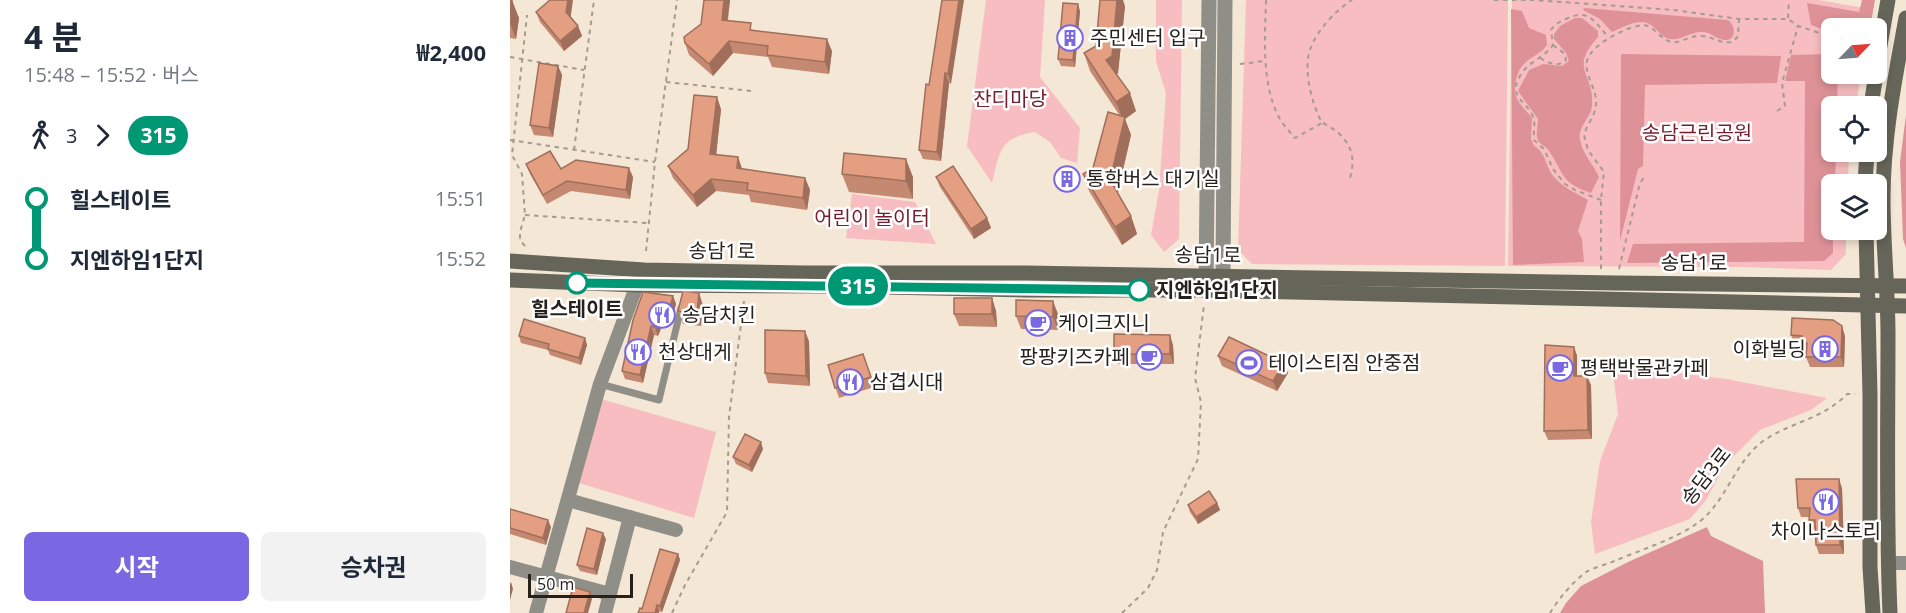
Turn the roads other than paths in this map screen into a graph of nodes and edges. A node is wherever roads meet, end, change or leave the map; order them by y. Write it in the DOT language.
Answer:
graph roads {
  1 [pos="1209,0"];
  2 [pos="1225,0"];
  3 [pos="1888,0"];
  4 [pos="1885,18"];
  5 [pos="1906,18"];
  6 [pos="1866,240"];
  7 [pos="510,261"];
  8 [pos="510,280"];
  9 [pos="1207,283"];
  10 [pos="1224,283"];
  11 [pos="637,285"];
  12 [pos="686,285"];
  13 [pos="1868,285"];
  14 [pos="1887,286"];
  15 [pos="1906,286"];
  16 [pos="1869,304"];
  17 [pos="1888,306"];
  18 [pos="1906,306"];
  19 [pos="600,384"];
  20 [pos="568,500"];
  21 [pos="630,517"];
  22 [pos="676,530"];
  23 [pos="1888,563"];
  24 [pos="1906,563"];
  25 [pos="510,567"];
  26 [pos="547,577"];
  27 [pos="610,594"];
  28 [pos="536,613"];
  29 [pos="605,613"];
  30 [pos="1873,613"];
  31 [pos="1890,613"];
  1 -- 9 [label="street"];
  2 -- 10 [label="street"];
  3 -- 4 [label="main road"];
  5 -- 14 [label="main road"];
  6 -- 13 [label="main road"];
  7 -- 9 [label="main road, 송담1로"];
  8 -- 11 [label="main road, 송담1로"];
  9 -- 10 [label="main road, 송담1로"];
  9 -- 12 [label="main road, 송담1로"];
  10 -- 13 [label="main road, 송담1로"];
  10 -- 16 [label="main road, 송담1로"];
  11 -- 12 [label="main road, 송담1로"];
  11 -- 19 [label="street"];
  12 -- 19 [label="lane"];
  13 -- 14 [label="main road, 송담1로"];
  13 -- 16 [label="main road"];
  13 -- 17 [label="main road"];
  14 -- 15 [label="main road, 송담1로"];
  14 -- 17 [label="main road"];
  16 -- 17 [label="main road, 송담1로"];
  16 -- 30 [label="main road"];
  17 -- 18 [label="main road, 송담1로"];
  17 -- 23 [label="main road"];
  19 -- 20 [label="street"];
  20 -- 21 [label="street"];
  20 -- 26 [label="street"];
  21 -- 22 [label="street"];
  21 -- 27 [label="street"];
  23 -- 24 [label="street"];
  23 -- 31 [label="main road"];
  25 -- 26 [label="street"];
  26 -- 27 [label="street"];
  26 -- 28 [label="street"];
  27 -- 29 [label="street"];
}
